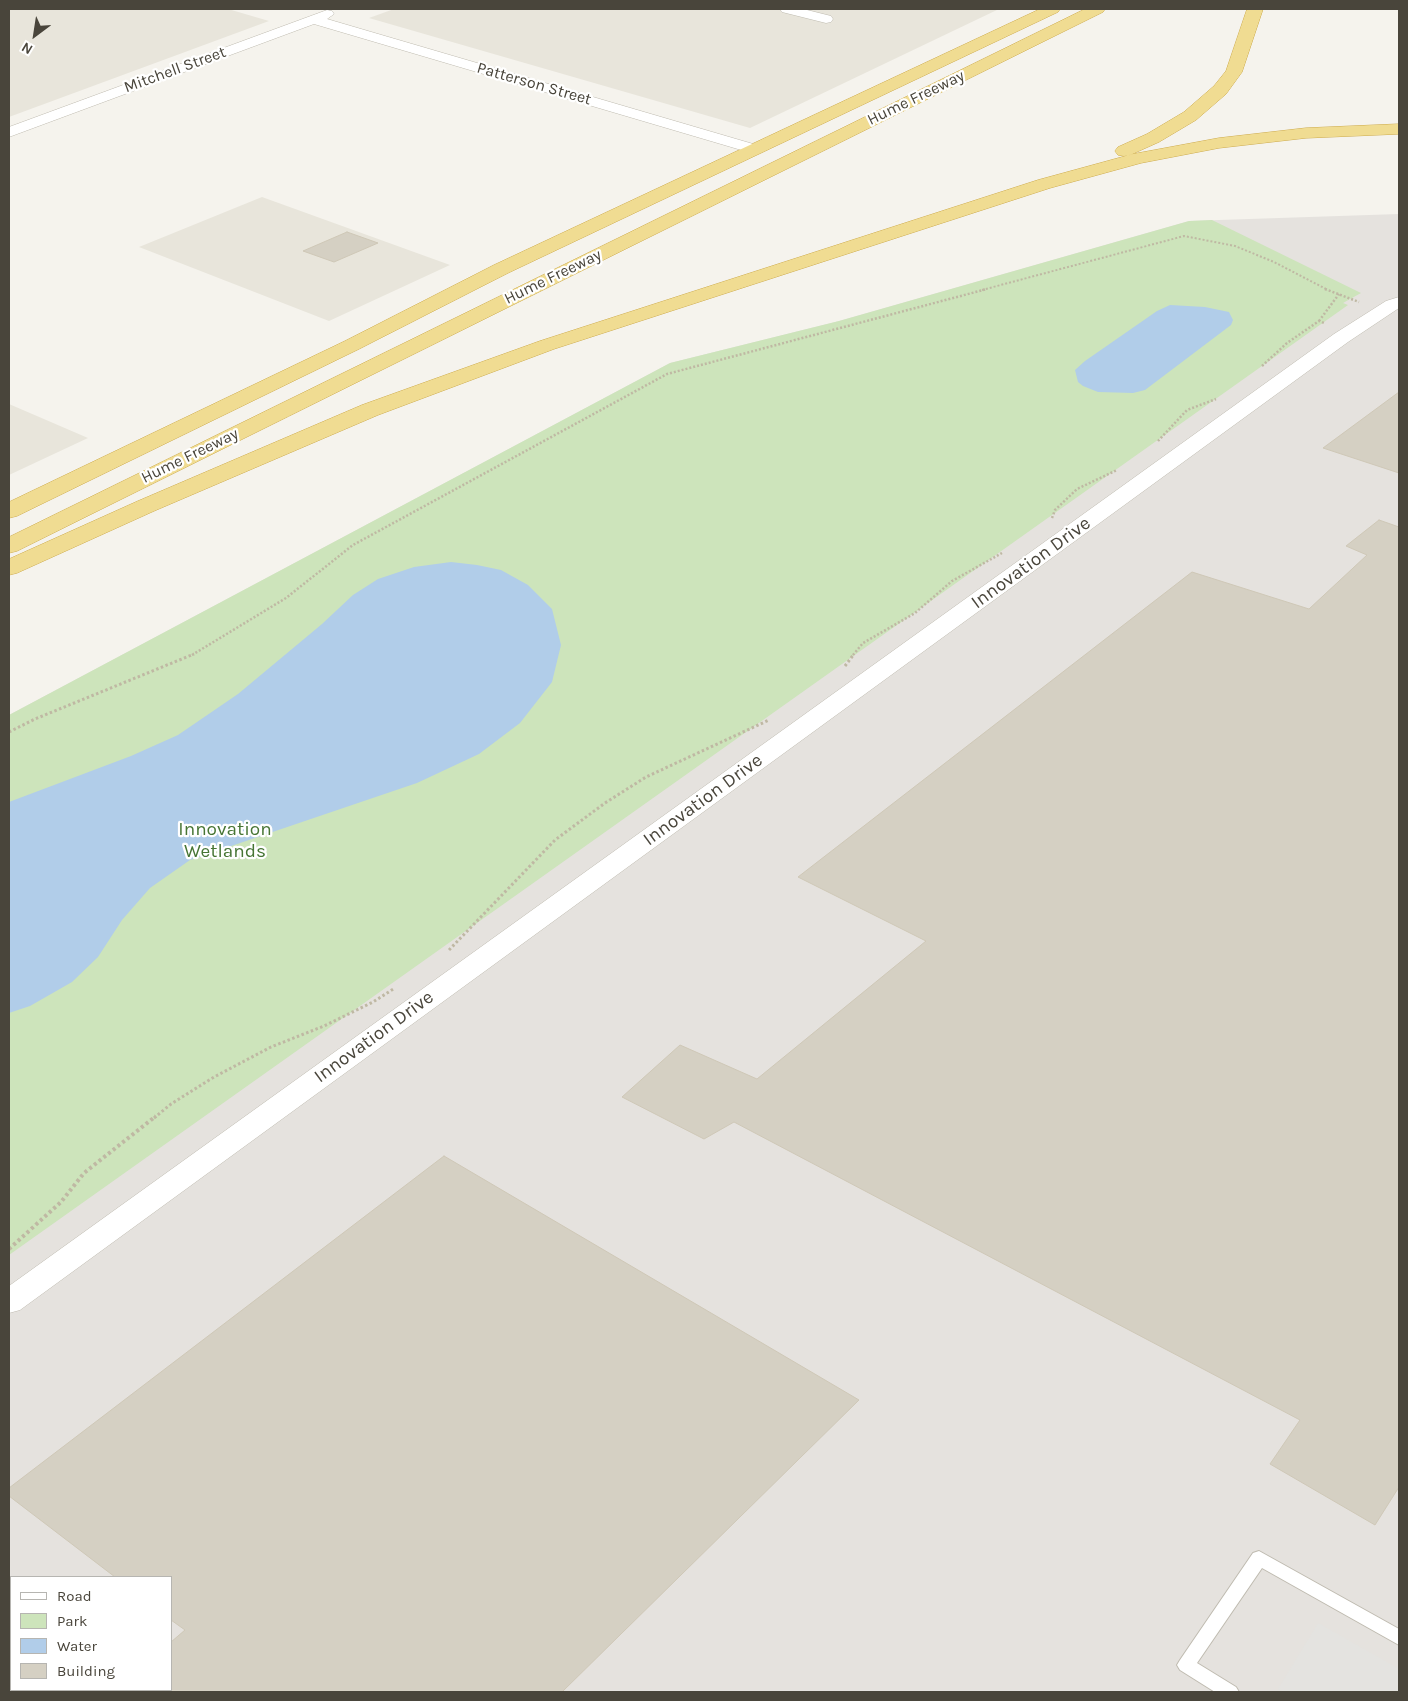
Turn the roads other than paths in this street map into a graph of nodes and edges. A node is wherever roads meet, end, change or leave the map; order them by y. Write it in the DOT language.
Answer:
graph roads {
  1 [pos="341,9"];
  2 [pos="787,9"];
  3 [pos="1034,9"];
  4 [pos="1052,9"];
  5 [pos="1097,9"];
  6 [pos="1255,9"];
  7 [pos="313,19"];
  8 [pos="826,19"];
  9 [pos="968,49"];
  10 [pos="1399,129"];
  11 [pos="9,132"];
  12 [pos="754,149"];
  13 [pos="1044,184"];
  14 [pos="1391,307"];
  15 [pos="9,511"];
  16 [pos="9,546"];
  17 [pos="9,568"];
  18 [pos="9,1302"];
  19 [pos="1399,1638"];
  20 [pos="1230,1692"];
  1 -- 7 [label="street, Mitchell Street"];
  2 -- 8 [label="street"];
  3 -- 9 [label="highway"];
  4 -- 9 [label="highway, Hume Freeway"];
  5 -- 16 [label="highway, Hume Freeway"];
  6 -- 13 [label="highway"];
  7 -- 11 [label="street, Mitchell Street"];
  7 -- 12 [label="street, Patterson Street"];
  9 -- 12 [label="highway, Hume Freeway"];
  10 -- 13 [label="highway"];
  12 -- 15 [label="highway, Hume Freeway"];
  13 -- 17 [label="highway"];
  14 -- 18 [label="street, Innovation Drive"];
  19 -- 20 [label="lane"];
}
